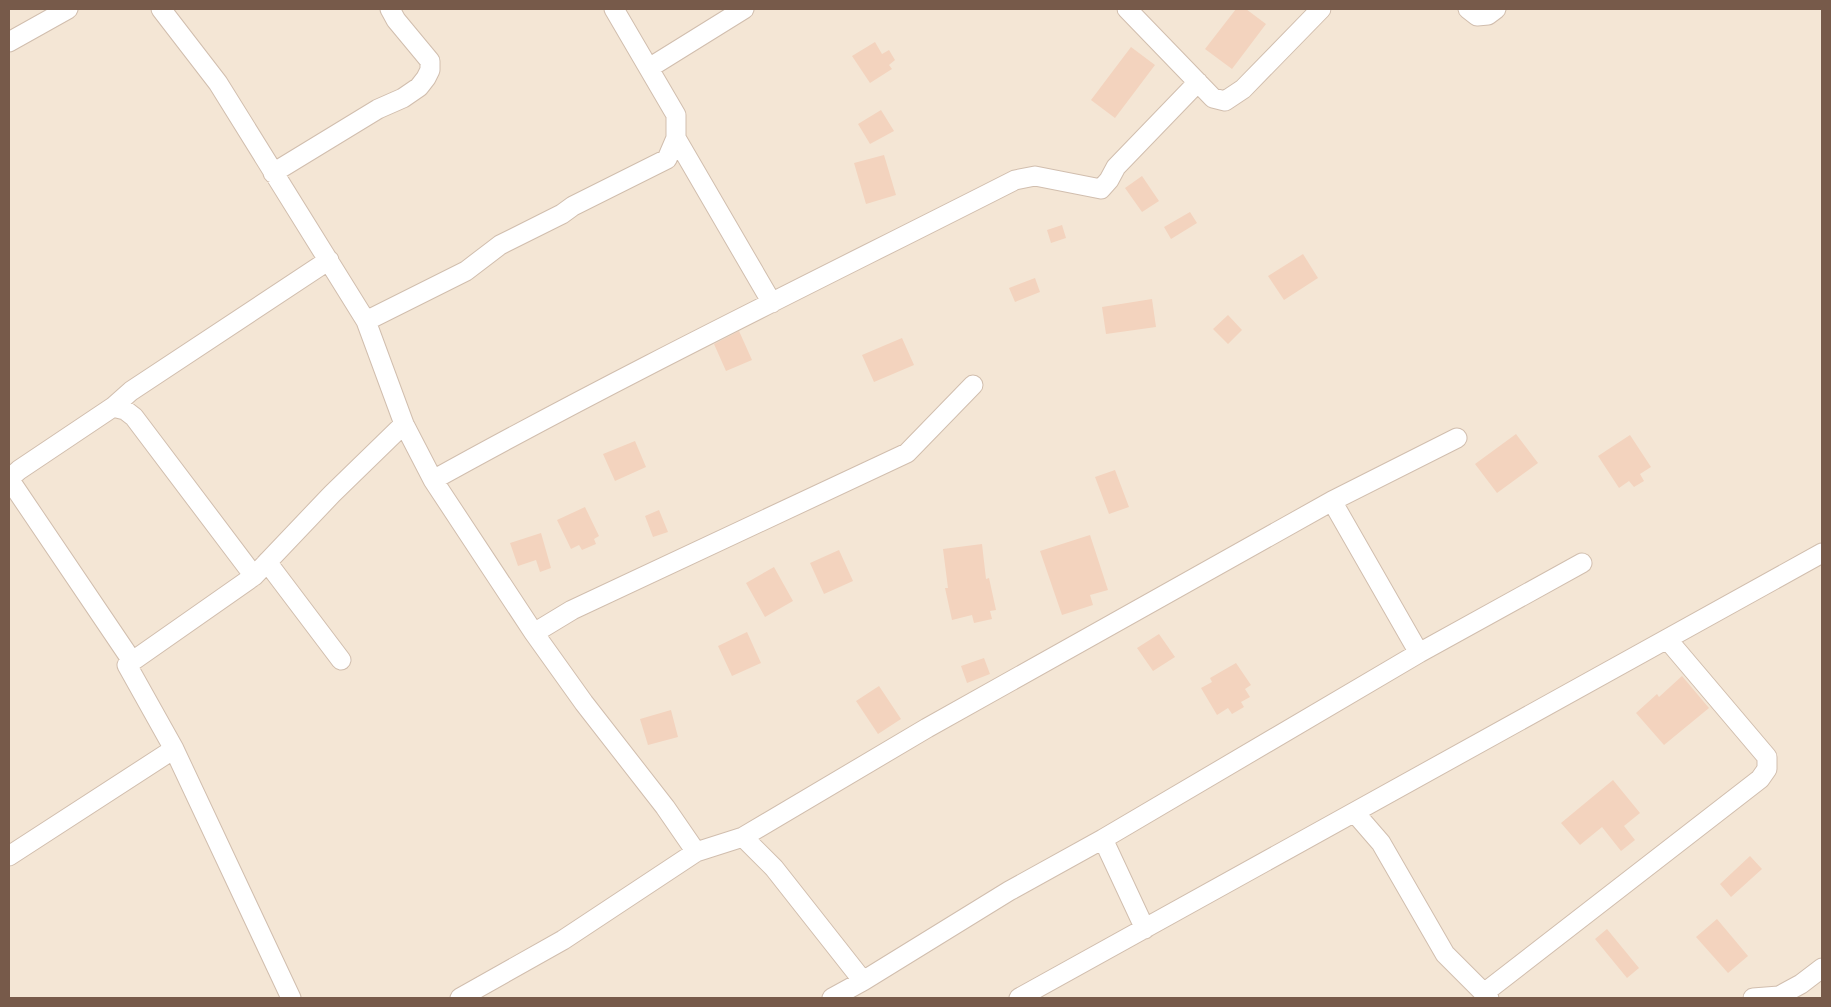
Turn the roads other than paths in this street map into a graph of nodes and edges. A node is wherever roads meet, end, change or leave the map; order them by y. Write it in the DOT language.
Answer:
graph roads {
  1 [pos="68,9"];
  2 [pos="162,9"];
  3 [pos="390,9"];
  4 [pos="614,9"];
  5 [pos="744,9"];
  6 [pos="1127,9"];
  7 [pos="1321,9"];
  8 [pos="1468,9"];
  9 [pos="1496,9"];
  10 [pos="9,42"];
  11 [pos="648,68"];
  12 [pos="1198,82"];
  13 [pos="676,138"];
  14 [pos="273,173"];
  15 [pos="329,260"];
  16 [pos="772,303"];
  17 [pos="366,321"];
  18 [pos="974,385"];
  19 [pos="113,407"];
  20 [pos="404,424"];
  21 [pos="1457,438"];
  22 [pos="433,480"];
  23 [pos="1332,501"];
  24 [pos="1822,553"];
  25 [pos="1582,563"];
  26 [pos="261,569"];
  27 [pos="534,633"];
  28 [pos="1667,640"];
  29 [pos="1419,653"];
  30 [pos="341,660"];
  31 [pos="132,661"];
  32 [pos="174,749"];
  33 [pos="1355,813"];
  34 [pos="743,837"];
  35 [pos="1104,839"];
  36 [pos="696,852"];
  37 [pos="9,856"];
  38 [pos="1145,929"];
  39 [pos="1822,968"];
  40 [pos="864,981"];
  41 [pos="1486,995"];
  42 [pos="291,998"];
  43 [pos="460,998"];
  44 [pos="832,998"];
  45 [pos="1018,998"];
  46 [pos="1753,998"];
  1 -- 10 [label="street"];
  2 -- 14 [label="street"];
  3 -- 14 [label="street"];
  4 -- 11 [label="street"];
  5 -- 11 [label="street"];
  6 -- 12 [label="street"];
  7 -- 12 [label="street"];
  8 -- 9 [label="street"];
  11 -- 13 [label="street"];
  12 -- 16 [label="street"];
  13 -- 16 [label="street"];
  13 -- 17 [label="street"];
  14 -- 15 [label="street"];
  15 -- 17 [label="street"];
  15 -- 19 [label="street"];
  16 -- 22 [label="street"];
  17 -- 20 [label="street"];
  18 -- 27 [label="street"];
  19 -- 26 [label="street"];
  19 -- 31 [label="street"];
  20 -- 22 [label="street"];
  20 -- 26 [label="street"];
  21 -- 23 [label="street"];
  22 -- 27 [label="street"];
  23 -- 29 [label="street"];
  23 -- 34 [label="street"];
  24 -- 28 [label="street"];
  25 -- 29 [label="street"];
  26 -- 30 [label="street"];
  26 -- 31 [label="street"];
  27 -- 36 [label="street"];
  28 -- 33 [label="street"];
  28 -- 41 [label="street"];
  29 -- 35 [label="street"];
  31 -- 32 [label="street"];
  32 -- 37 [label="street"];
  32 -- 42 [label="street"];
  33 -- 38 [label="street"];
  33 -- 41 [label="street"];
  34 -- 36 [label="street"];
  34 -- 40 [label="street"];
  35 -- 38 [label="street"];
  35 -- 40 [label="street"];
  36 -- 43 [label="street"];
  38 -- 45 [label="street"];
  39 -- 46 [label="street"];
  40 -- 44 [label="street"];
}
